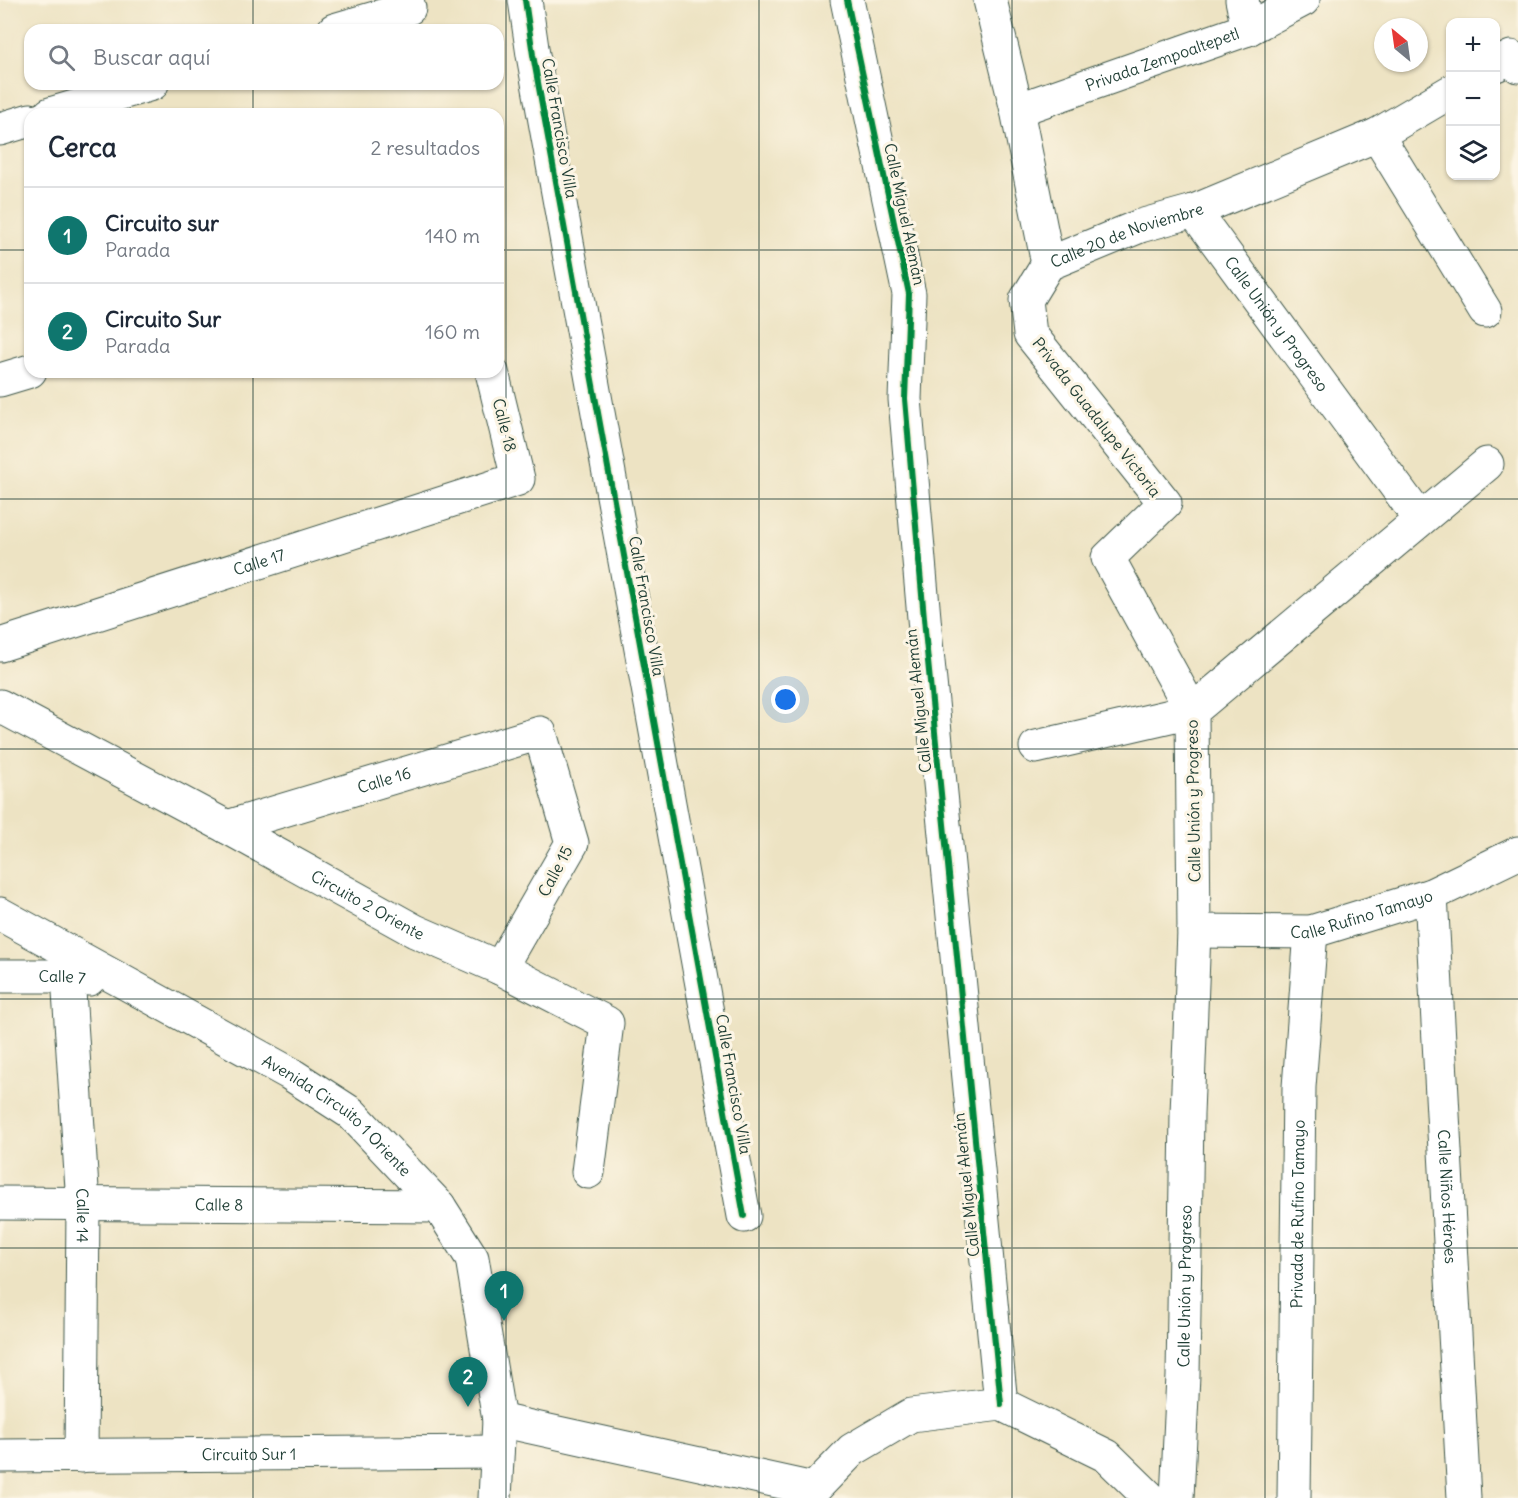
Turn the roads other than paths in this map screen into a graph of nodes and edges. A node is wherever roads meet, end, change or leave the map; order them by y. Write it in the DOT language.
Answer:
graph roads {
  1 [pos="525,0"];
  2 [pos="847,0"];
  3 [pos="990,0"];
  4 [pos="1303,0"];
  5 [pos="408,4"];
  6 [pos="1245,14"];
  7 [pos="351,24"];
  8 [pos="1500,63"];
  9 [pos="1518,66"];
  10 [pos="132,90"];
  11 [pos="1446,94"];
  12 [pos="70,108"];
  13 [pos="1017,110"];
  14 [pos="24,122"];
  15 [pos="0,129"];
  16 [pos="1377,135"];
  17 [pos="1194,211"];
  18 [pos="1048,264"];
  19 [pos="1485,311"];
  20 [pos="24,373"];
  21 [pos="493,378"];
  22 [pos="0,380"];
  23 [pos="1487,464"];
  24 [pos="518,479"];
  25 [pos="1420,519"];
  26 [pos="0,645"];
  27 [pos="0,706"];
  28 [pos="1192,711"];
  29 [pos="540,733"];
  30 [pos="1036,747"];
  31 [pos="227,826"];
  32 [pos="1518,853"];
  33 [pos="1431,895"];
  34 [pos="0,914"];
  35 [pos="1194,931"];
  36 [pos="1311,932"];
  37 [pos="501,968"];
  38 [pos="0,976"];
  39 [pos="68,976"];
  40 [pos="124,983"];
  41 [pos="588,1172"];
  42 [pos="0,1203"];
  43 [pos="83,1204"];
  44 [pos="439,1206"];
  45 [pos="744,1216"];
  46 [pos="1001,1404"];
  47 [pos="499,1420"];
  48 [pos="497,1452"];
  49 [pos="0,1456"];
  50 [pos="81,1456"];
  51 [pos="814,1494"];
  52 [pos="495,1498"];
  53 [pos="1150,1498"];
  54 [pos="1177,1498"];
  55 [pos="1294,1498"];
  56 [pos="1464,1498"];
  1 -- 45 [label="street, Calle Francisco Villa"];
  2 -- 46 [label="street, Calle Miguel Alemán"];
  3 -- 13 [label="street, Calle 20 de Noviembre"];
  4 -- 6 [label="street, Privada Zempoaltepetl"];
  5 -- 7 [label="street"];
  6 -- 13 [label="street, Privada Zempoaltepetl"];
  8 -- 9 [label="street"];
  10 -- 12 [label="street"];
  11 -- 16 [label="street, Calle 20 de Noviembre"];
  13 -- 18 [label="street, Calle 20 de Noviembre"];
  14 -- 15 [label="street"];
  16 -- 17 [label="street, Calle 20 de Noviembre"];
  16 -- 19 [label="street"];
  17 -- 18 [label="street, Calle 20 de Noviembre"];
  17 -- 25 [label="street, Calle Unión y Progreso"];
  18 -- 28 [label="street, Privada Guadalupe Victoria"];
  20 -- 22 [label="street"];
  21 -- 24 [label="street, Calle 18"];
  23 -- 25 [label="street"];
  24 -- 26 [label="street, Calle 17"];
  25 -- 28 [label="street, Calle Unión y Progreso"];
  27 -- 31 [label="street, Circuito 2 Oriente"];
  28 -- 30 [label="street"];
  28 -- 35 [label="street, Calle Unión y Progreso"];
  29 -- 31 [label="street, Calle 16"];
  29 -- 37 [label="street, Calle 15"];
  31 -- 37 [label="street, Circuito 2 Oriente"];
  32 -- 33 [label="street, Calle Rufino Tamayo"];
  33 -- 36 [label="street, Calle Rufino Tamayo"];
  33 -- 56 [label="street, Calle Niños Héroes"];
  34 -- 40 [label="street, Avenida Circuito 1 Oriente"];
  35 -- 36 [label="street, Calle Rufino Tamayo"];
  35 -- 54 [label="street, Calle Unión y Progreso"];
  36 -- 55 [label="street, Privada de Rufino Tamayo"];
  37 -- 41 [label="street, Circuito 2 Oriente"];
  38 -- 39 [label="street, Calle 7"];
  39 -- 40 [label="street, Calle 7"];
  39 -- 43 [label="street, Calle 14"];
  40 -- 44 [label="street, Avenida Circuito 1 Oriente"];
  42 -- 43 [label="street, Calle 8"];
  43 -- 44 [label="street, Calle 8"];
  43 -- 50 [label="street, Calle 14"];
  44 -- 47 [label="street, Avenida Circuito 1 Oriente"];
  46 -- 51 [label="street"];
  46 -- 53 [label="street"];
  47 -- 48 [label="street, Avenida Circuito 1 Oriente"];
  47 -- 51 [label="street"];
  48 -- 50 [label="street, Circuito Sur 1"];
  48 -- 52 [label="street, Avenida Circuito 1 Oriente"];
  49 -- 50 [label="street, Circuito Sur 1"];
}
